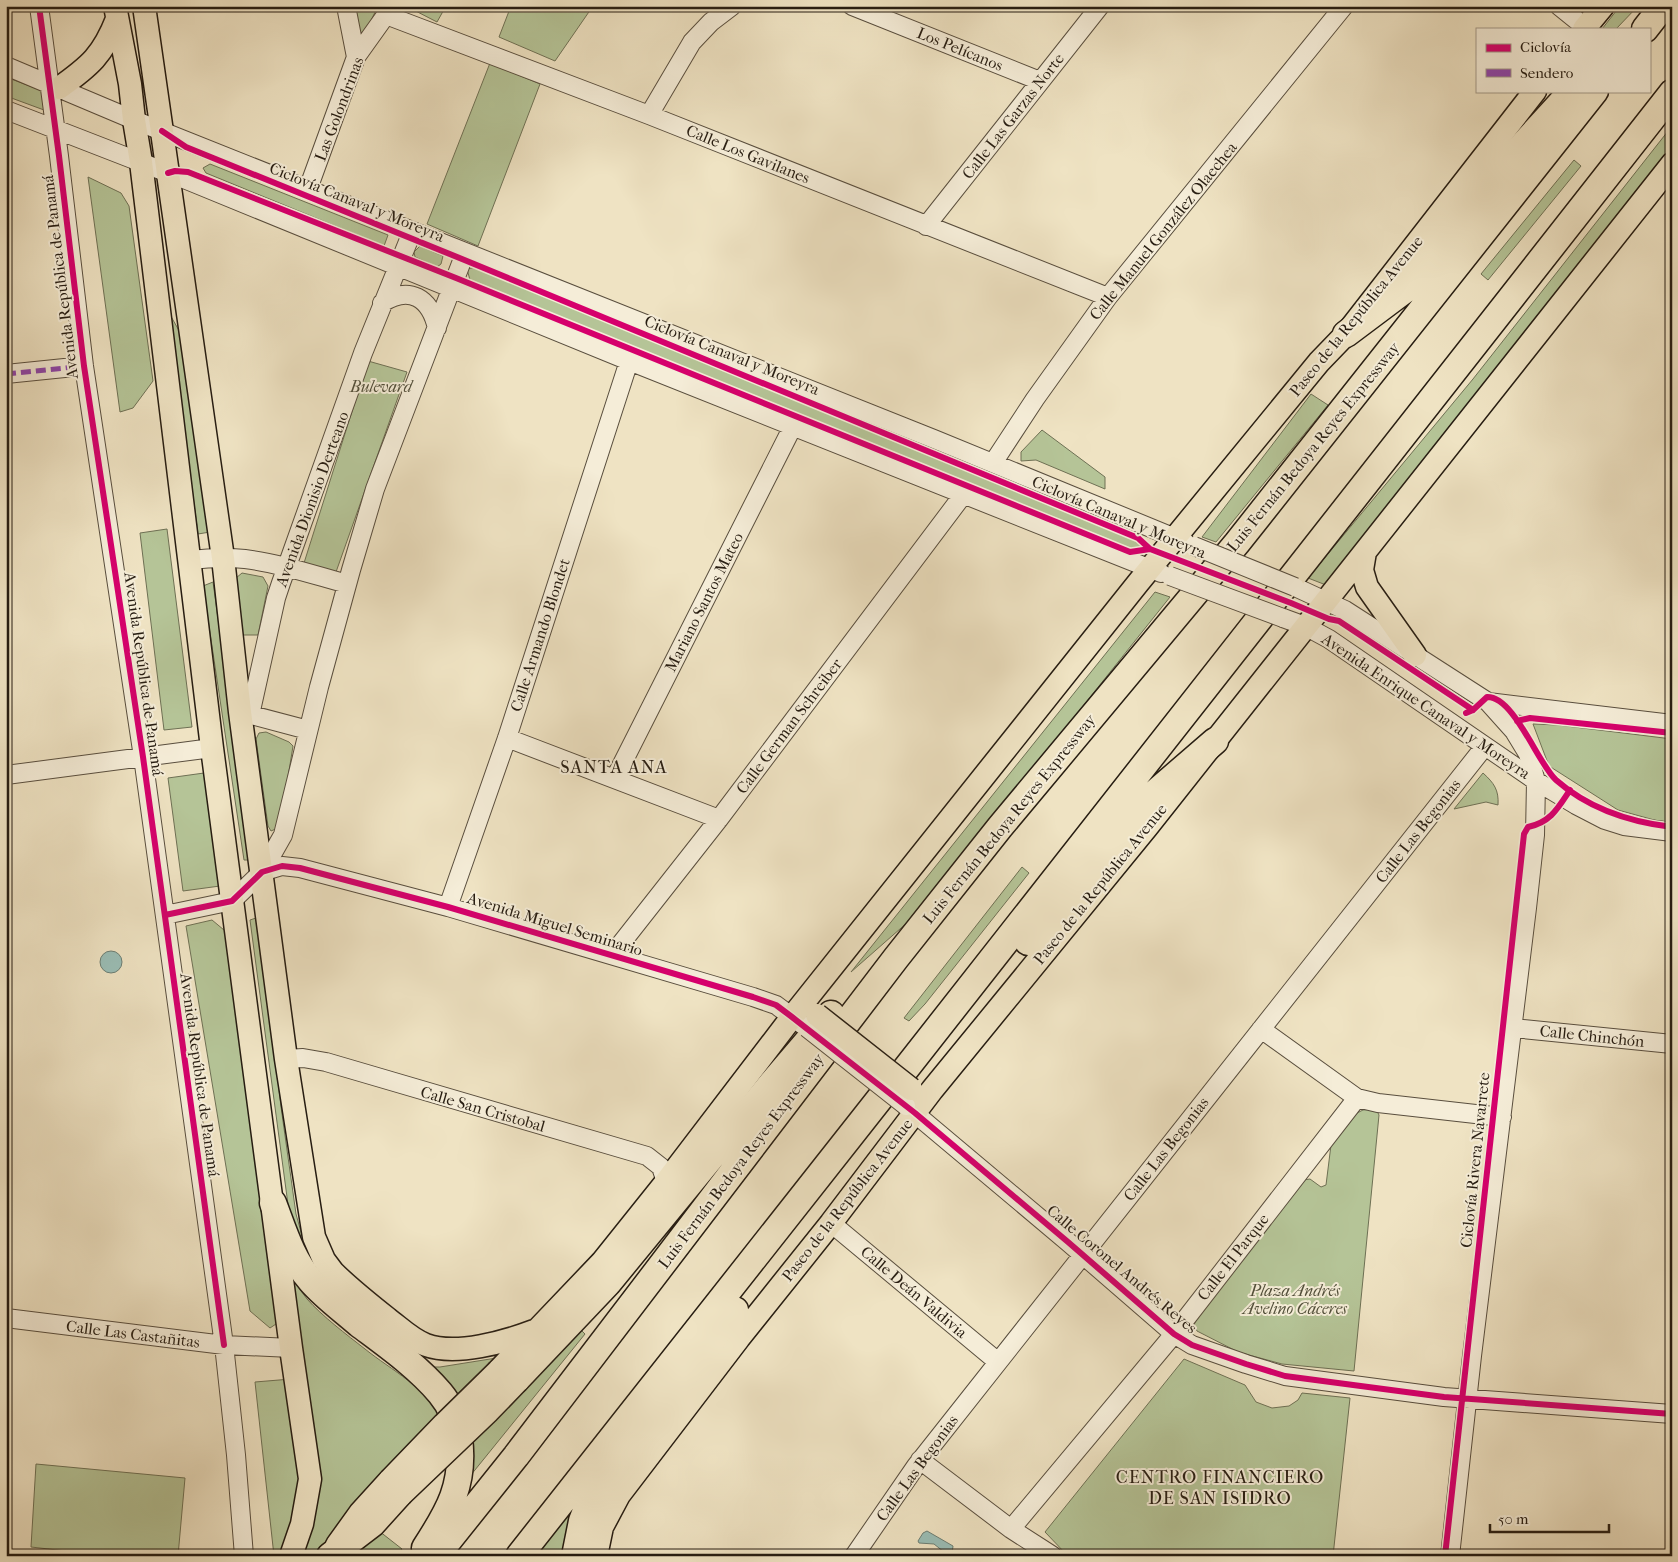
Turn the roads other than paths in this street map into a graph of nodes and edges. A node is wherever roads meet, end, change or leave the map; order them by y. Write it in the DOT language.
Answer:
graph roads {
  1 [pos="39,6"];
  2 [pos="144,6"];
  3 [pos="346,6"];
  4 [pos="732,6"];
  5 [pos="1100,6"];
  6 [pos="1344,6"];
  7 [pos="1559,6"];
  8 [pos="1603,6"];
  9 [pos="863,8"];
  10 [pos="388,11"];
  11 [pos="116,12"];
  12 [pos="1585,28"];
  13 [pos="356,57"];
  14 [pos="6,66"];
  15 [pos="1040,81"];
  16 [pos="54,86"];
  17 [pos="1534,92"];
  18 [pos="1571,92"];
  19 [pos="1594,92"];
  20 [pos="1672,93"];
  21 [pos="6,110"];
  22 [pos="649,115"];
  23 [pos="134,120"];
  24 [pos="55,130"];
  25 [pos="162,131"];
  26 [pos="141,162"];
  27 [pos="168,173"];
  28 [pos="1669,173"];
  29 [pos="308,189"];
  30 [pos="926,226"];
  31 [pos="412,232"];
  32 [pos="465,253"];
  33 [pos="398,266"];
  34 [pos="452,288"];
  35 [pos="1108,297"];
  36 [pos="382,304"];
  37 [pos="437,328"];
  38 [pos="1346,334"];
  39 [pos="629,361"];
  40 [pos="84,366"];
  41 [pos="6,374"];
  42 [pos="793,426"];
  43 [pos="993,463"];
  44 [pos="963,495"];
  45 [pos="1185,542"];
  46 [pos="1365,552"];
  47 [pos="223,558"];
  48 [pos="190,560"];
  49 [pos="286,568"];
  50 [pos="1160,573"];
  51 [pos="347,584"];
  52 [pos="1326,600"];
  53 [pos="1305,626"];
  54 [pos="1415,655"];
  55 [pos="1488,702"];
  56 [pos="245,714"];
  57 [pos="1672,724"];
  58 [pos="308,730"];
  59 [pos="507,738"];
  60 [pos="1214,741"];
  61 [pos="1485,746"];
  62 [pos="212,748"];
  63 [pos="143,757"];
  64 [pos="6,775"];
  65 [pos="615,778"];
  66 [pos="1536,781"];
  67 [pos="719,820"];
  68 [pos="1672,832"];
  69 [pos="262,872"];
  70 [pos="232,901"];
  71 [pos="448,907"];
  72 [pos="165,915"];
  73 [pos="612,955"];
  74 [pos="896,958"];
  75 [pos="805,1020"];
  76 [pos="1513,1028"];
  77 [pos="1261,1029"];
  78 [pos="1672,1044"];
  79 [pos="286,1059"];
  80 [pos="881,1097"];
  81 [pos="1357,1098"];
  82 [pos="916,1100"];
  83 [pos="1502,1117"];
  84 [pos="666,1182"];
  85 [pos="272,1203"];
  86 [pos="795,1207"];
  87 [pos="831,1223"];
  88 [pos="1083,1255"];
  89 [pos="6,1318"];
  90 [pos="537,1330"];
  91 [pos="1174,1334"];
  92 [pos="224,1345"];
  93 [pos="291,1348"];
  94 [pos="998,1362"];
  95 [pos="507,1376"];
  96 [pos="1468,1399"];
  97 [pos="1672,1414"];
  98 [pos="920,1460"];
  99 [pos="1011,1529"];
  100 [pos="331,1555"];
  101 [pos="244,1556"];
  102 [pos="291,1556"];
  103 [pos="420,1556"];
  104 [pos="436,1556"];
  105 [pos="519,1556"];
  106 [pos="575,1556"];
  107 [pos="596,1556"];
  108 [pos="854,1556"];
  109 [pos="1053,1556"];
  110 [pos="1450,1556"];
  1 -- 16 [label="street, Avenida República de Panamá"];
  2 -- 25 [label="main road"];
  3 -- 13 [label="street"];
  4 -- 22 [label="street"];
  5 -- 15 [label="street, Calle Las Garzas Norte"];
  6 -- 35 [label="street, Calle Manuel González Olaechea"];
  7 -- 12 [label="street"];
  8 -- 12 [label="main road"];
  9 -- 15 [label="street, Los Pelícanos"];
  10 -- 13 [label="street, Las Golondrinas"];
  10 -- 22 [label="street, Calle Los Gavilanes"];
  11 -- 16 [label="main road"];
  11 -- 23 [label="main road"];
  13 -- 29 [label="street, Las Golondrinas"];
  14 -- 16 [label="street, Avenida Enrique Canaval y Moreyra"];
  15 -- 30 [label="street, Calle Las Garzas Norte"];
  16 -- 23 [label="street, Avenida Enrique Canaval y Moreyra"];
  16 -- 24 [label="street, Avenida República de Panamá"];
  17 -- 38 [label="main road, Paseo de la República Avenue"];
  18 -- 38 [label="highway"];
  19 -- 74 [label="highway, Luis Fernán Bedoya Reyes Expressway"];
  20 -- 80 [label="highway"];
  21 -- 24 [label="street, Avenida Enrique Canaval y Moreyra"];
  22 -- 30 [label="street, Calle Los Gavilanes"];
  23 -- 25 [label="street, Avenida Enrique Canaval y Moreyra"];
  23 -- 26 [label="main road"];
  24 -- 26 [label="street, Avenida Enrique Canaval y Moreyra"];
  24 -- 40 [label="street, Avenida República de Panamá"];
  25 -- 27 [label="main road"];
  25 -- 29 [label="street, Avenida Enrique Canaval y Moreyra"];
  26 -- 27 [label="street, Avenida Enrique Canaval y Moreyra"];
  26 -- 48 [label="main road"];
  27 -- 33 [label="street, Avenida Enrique Canaval y Moreyra"];
  27 -- 47 [label="main road"];
  28 -- 46 [label="main road"];
  29 -- 31 [label="street, Avenida Enrique Canaval y Moreyra"];
  30 -- 35 [label="street, Calle Los Gavilanes"];
  31 -- 32 [label="street, Avenida Enrique Canaval y Moreyra"];
  31 -- 33 [label="street, Avenida Dionisio Derteano"];
  32 -- 34 [label="street"];
  32 -- 43 [label="street, Avenida Enrique Canaval y Moreyra"];
  33 -- 34 [label="street, Avenida Enrique Canaval y Moreyra"];
  33 -- 36 [label="street, Avenida Dionisio Derteano"];
  34 -- 37 [label="street"];
  34 -- 39 [label="street, Avenida Enrique Canaval y Moreyra"];
  35 -- 43 [label="street, Calle Manuel González Olaechea"];
  36 -- 37 [label="street"];
  36 -- 49 [label="street, Avenida Dionisio Derteano"];
  37 -- 51 [label="street"];
  38 -- 45 [label="main road, Paseo de la República Avenue"];
  39 -- 42 [label="street, Avenida Enrique Canaval y Moreyra"];
  39 -- 59 [label="street, Calle Armando Blondet"];
  40 -- 41 [label="street"];
  40 -- 63 [label="street, Avenida República de Panamá"];
  42 -- 44 [label="street, Avenida Enrique Canaval y Moreyra"];
  42 -- 65 [label="street, Mariano Santos Mateo"];
  43 -- 45 [label="street, Avenida Enrique Canaval y Moreyra"];
  44 -- 50 [label="street, Avenida Enrique Canaval y Moreyra"];
  44 -- 67 [label="street, Calle German Schreiber"];
  45 -- 50 [label="main road, Paseo de la República Avenue"];
  45 -- 52 [label="street, Avenida Enrique Canaval y Moreyra, bridge"];
  46 -- 52 [label="main road"];
  46 -- 54 [label="main road"];
  47 -- 48 [label="street"];
  47 -- 49 [label="street"];
  47 -- 56 [label="main road"];
  48 -- 62 [label="main road"];
  49 -- 51 [label="street"];
  49 -- 56 [label="street, Avenida Dionisio Derteano"];
  50 -- 53 [label="street, Avenida Enrique Canaval y Moreyra, bridge"];
  50 -- 75 [label="main road"];
  51 -- 58 [label="street"];
  52 -- 53 [label="main road, Paseo de la República Avenue"];
  52 -- 54 [label="street, Avenida Enrique Canaval y Moreyra"];
  53 -- 60 [label="main road, Paseo de la República Avenue"];
  53 -- 61 [label="street, Avenida Enrique Canaval y Moreyra"];
  54 -- 55 [label="street, Avenida Enrique Canaval y Moreyra"];
  55 -- 57 [label="street"];
  55 -- 66 [label="street, Avenida Enrique Canaval y Moreyra"];
  56 -- 58 [label="street"];
  56 -- 69 [label="main road"];
  58 -- 69 [label="street"];
  59 -- 65 [label="street"];
  59 -- 71 [label="street, Calle Armando Blondet"];
  60 -- 80 [label="highway"];
  60 -- 82 [label="main road, Paseo de la República Avenue"];
  61 -- 66 [label="street, Avenida Enrique Canaval y Moreyra"];
  61 -- 77 [label="street, Calle Las Begonias"];
  62 -- 63 [label="street"];
  62 -- 70 [label="main road"];
  63 -- 64 [label="street"];
  63 -- 72 [label="street, Avenida República de Panamá"];
  65 -- 67 [label="street"];
  66 -- 68 [label="street"];
  66 -- 76 [label="street"];
  67 -- 73 [label="street, Calle German Schreiber"];
  69 -- 70 [label="street"];
  69 -- 71 [label="street, Avenida Miguel Seminario"];
  69 -- 79 [label="main road"];
  70 -- 72 [label="street"];
  70 -- 85 [label="main road"];
  71 -- 73 [label="street, Avenida Miguel Seminario"];
  72 -- 92 [label="street, Avenida República de Panamá"];
  73 -- 75 [label="street, Avenida Miguel Seminario"];
  74 -- 95 [label="highway"];
  74 -- 104 [label="highway, Luis Fernán Bedoya Reyes Expressway"];
  75 -- 82 [label="main road, bridge"];
  75 -- 84 [label="main road"];
  76 -- 78 [label="street, Calle Chinchón"];
  76 -- 83 [label="street"];
  77 -- 81 [label="street"];
  77 -- 88 [label="street, Calle Las Begonias"];
  79 -- 84 [label="street, Calle San Cristobal"];
  79 -- 90 [label="main road"];
  80 -- 86 [label="highway"];
  81 -- 83 [label="street"];
  81 -- 91 [label="street, Calle El Parque"];
  82 -- 87 [label="main road, Paseo de la República Avenue"];
  82 -- 88 [label="street, Calle Coronel Andrés Reyes"];
  83 -- 96 [label="street"];
  84 -- 90 [label="main road"];
  85 -- 93 [label="main road"];
  85 -- 103 [label="highway"];
  86 -- 105 [label="highway"];
  86 -- 106 [label="highway"];
  87 -- 94 [label="street, Calle Deán Valdivia"];
  87 -- 107 [label="main road, Paseo de la República Avenue"];
  88 -- 91 [label="street, Calle Coronel Andrés Reyes"];
  88 -- 94 [label="street, Calle Las Begonias"];
  89 -- 92 [label="street, Calle Las Castañitas"];
  90 -- 95 [label="main road"];
  91 -- 96 [label="street, Calle Coronel Andrés Reyes"];
  91 -- 99 [label="street, Calle El Parque"];
  92 -- 93 [label="street, Calle Las Castañitas"];
  92 -- 101 [label="street, Avenida República de Panamá"];
  93 -- 102 [label="main road"];
  94 -- 98 [label="street, Calle Las Begonias"];
  95 -- 100 [label="highway, bridge"];
  96 -- 97 [label="street, Calle Coronel Andrés Reyes"];
  96 -- 110 [label="street"];
  98 -- 99 [label="street"];
  98 -- 108 [label="street, Calle Las Begonias"];
  99 -- 109 [label="street"];
}
